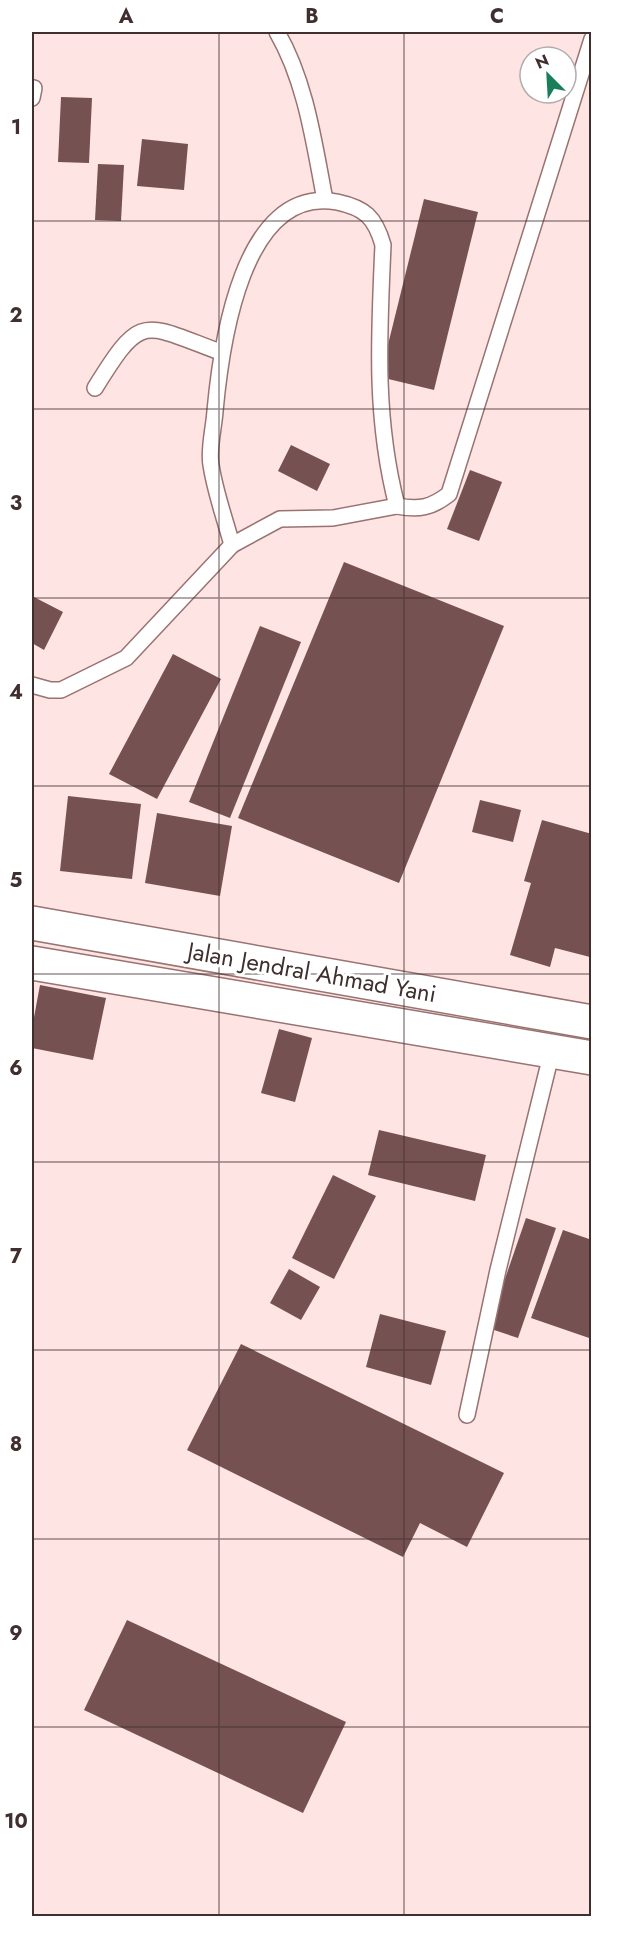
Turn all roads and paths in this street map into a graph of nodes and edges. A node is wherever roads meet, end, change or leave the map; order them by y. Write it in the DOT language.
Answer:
graph roads {
  1 [pos="277,32"];
  2 [pos="591,39"];
  3 [pos="325,200"];
  4 [pos="220,352"];
  5 [pos="95,388"];
  6 [pos="397,506"];
  7 [pos="232,545"];
  8 [pos="32,685"];
  9 [pos="32,922"];
  10 [pos="32,963"];
  11 [pos="591,1022"];
  12 [pos="552,1051"];
  13 [pos="591,1058"];
  14 [pos="467,1415"];
  1 -- 3 [label="lane"];
  2 -- 6 [label="lane"];
  3 -- 4 [label="lane"];
  3 -- 6 [label="lane"];
  4 -- 5 [label="lane"];
  4 -- 7 [label="lane"];
  6 -- 7 [label="lane"];
  7 -- 8 [label="lane"];
  9 -- 11 [label="highway, Jalan Jendral Ahmad Yani"];
  10 -- 12 [label="highway, Jalan Jendral Ahmad Yani"];
  12 -- 13 [label="highway, Jalan Jendral Ahmad Yani"];
  12 -- 14 [label="lane"];
}
